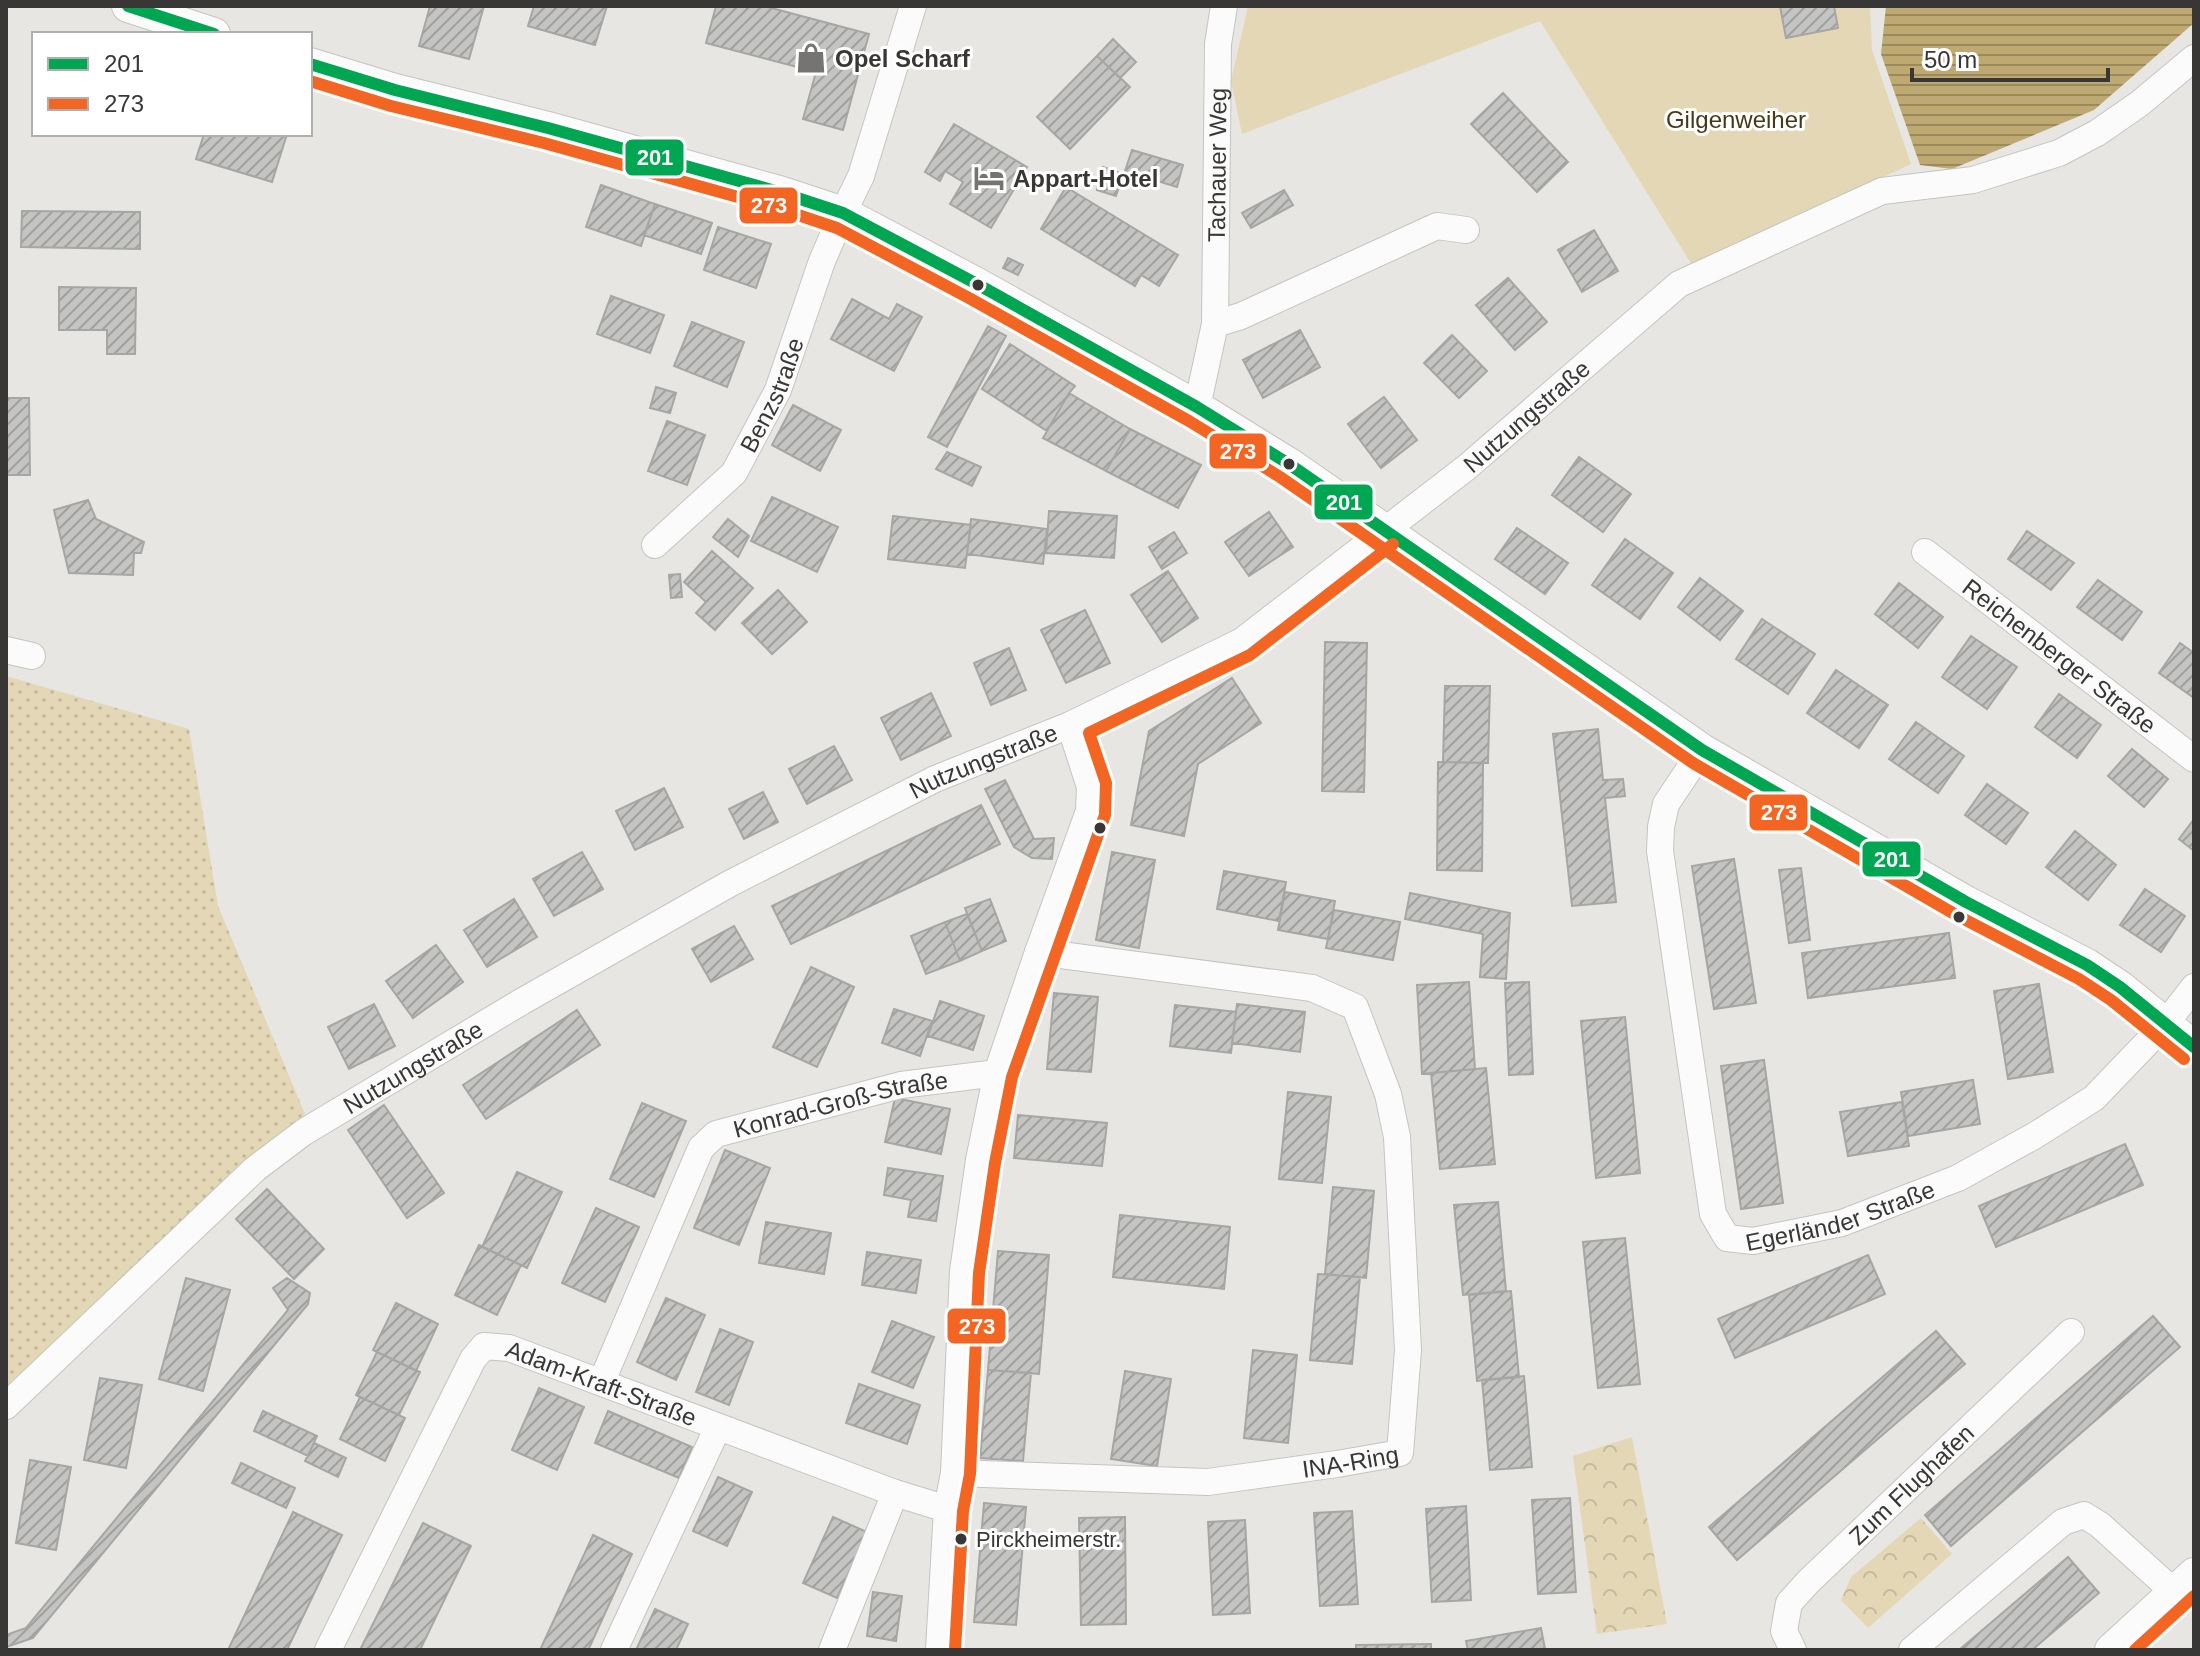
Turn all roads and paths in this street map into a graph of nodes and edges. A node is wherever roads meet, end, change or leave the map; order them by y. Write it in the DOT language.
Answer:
graph roads {
  1 [pos="128,6"];
  2 [pos="913,6"];
  3 [pos="1224,6"];
  4 [pos="208,32"];
  5 [pos="2194,58"];
  6 [pos="312,65"];
  7 [pos="843,213"];
  8 [pos="1466,230"];
  9 [pos="1215,324"];
  10 [pos="1197,407"];
  11 [pos="1383,531"];
  12 [pos="655,545"];
  13 [pos="1925,552"];
  14 [pos="6,650"];
  15 [pos="32,656"];
  16 [pos="1070,725"];
  17 [pos="1702,750"];
  18 [pos="2194,759"];
  19 [pos="1038,952"];
  20 [pos="2194,987"];
  21 [pos="2166,1023"];
  22 [pos="2194,1047"];
  23 [pos="997,1073"];
  24 [pos="2071,1332"];
  25 [pos="602,1381"];
  26 [pos="6,1406"];
  27 [pos="718,1427"];
  28 [pos="954,1473"];
  29 [pos="895,1493"];
  30 [pos="947,1509"];
  31 [pos="2174,1581"];
  32 [pos="328,1650"];
  33 [pos="614,1650"];
  34 [pos="832,1650"];
  35 [pos="939,1650"];
  36 [pos="1793,1650"];
  37 [pos="1912,1650"];
  38 [pos="2111,1650"];
  1 -- 4 [label="street"];
  2 -- 7 [label="street, Benzstraße"];
  3 -- 9 [label="street, Tachauer Weg"];
  5 -- 11 [label="street, Nutzungstraße"];
  6 -- 7 [label="street"];
  7 -- 10 [label="street"];
  7 -- 12 [label="street, Benzstraße"];
  8 -- 9 [label="street"];
  9 -- 10 [label="street, Tachauer Weg"];
  10 -- 11 [label="street"];
  11 -- 16 [label="street, Nutzungstraße"];
  11 -- 17 [label="street"];
  13 -- 18 [label="street, Reichenberger Straße"];
  14 -- 15 [label="street"];
  16 -- 19 [label="street"];
  16 -- 26 [label="street, Nutzungstraße"];
  17 -- 21 [label="street"];
  17 -- 21 [label="street, Egerländer Straße"];
  19 -- 23 [label="street"];
  19 -- 28 [label="street, INA-Ring"];
  20 -- 21 [label="street"];
  21 -- 22 [label="street"];
  23 -- 25 [label="street, Konrad-Groß-Straße"];
  23 -- 28 [label="street"];
  24 -- 36 [label="street, Zum Flughafen"];
  25 -- 27 [label="street, Adam-Kraft-Straße"];
  25 -- 32 [label="street, Adam-Kraft-Straße"];
  27 -- 29 [label="street, Adam-Kraft-Straße"];
  27 -- 33 [label="street"];
  28 -- 30 [label="street"];
  29 -- 30 [label="street, Adam-Kraft-Straße"];
  29 -- 34 [label="street"];
  30 -- 35 [label="street"];
  31 -- 37 [label="street"];
  31 -- 38 [label="street"];
}
